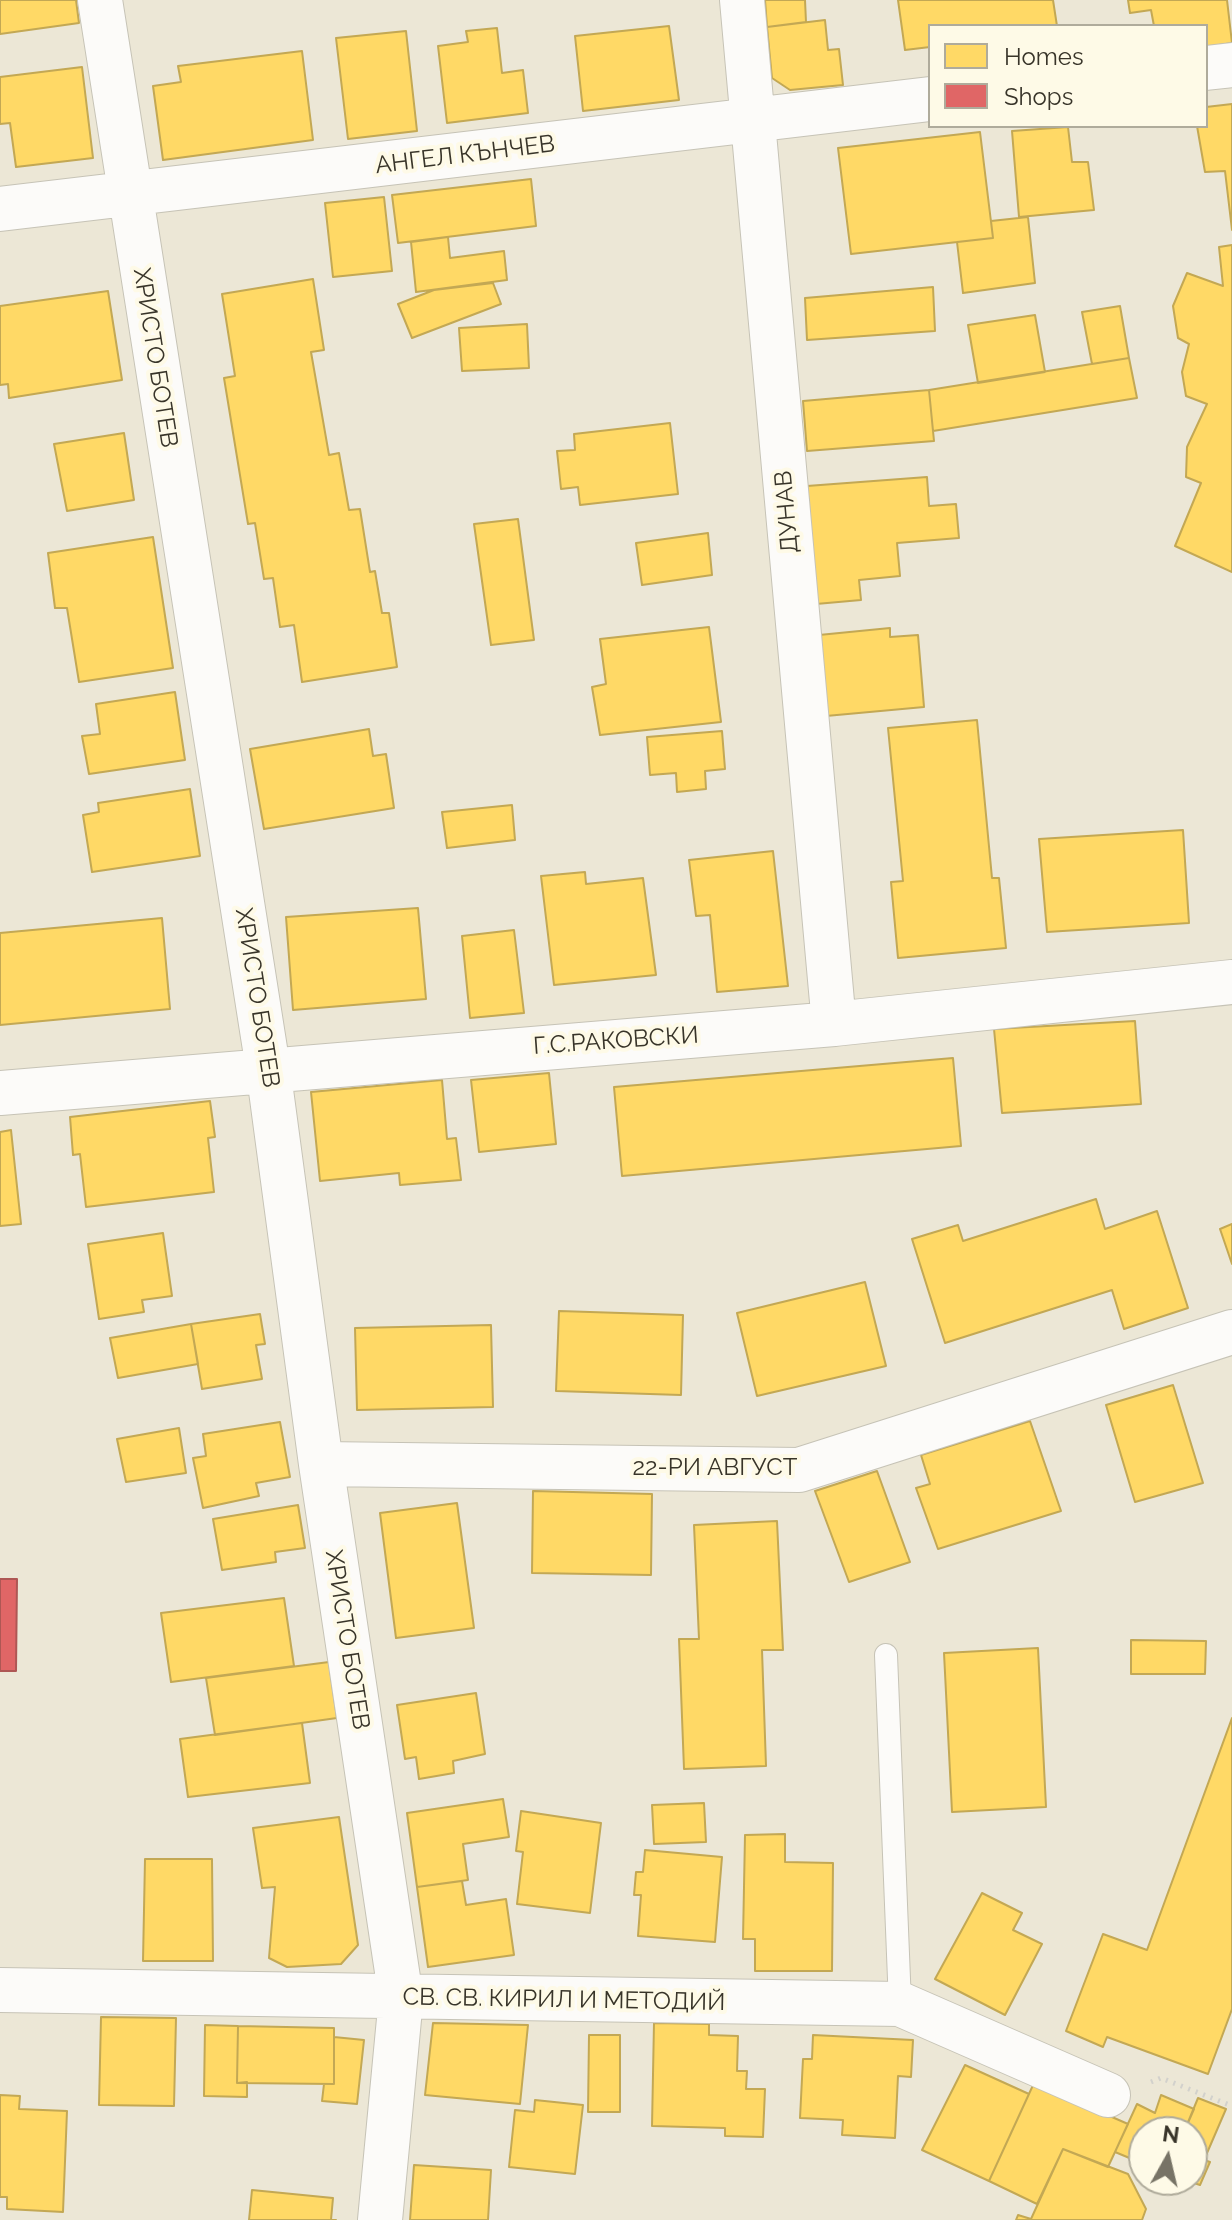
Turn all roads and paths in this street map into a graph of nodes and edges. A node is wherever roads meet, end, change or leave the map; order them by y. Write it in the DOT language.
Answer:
graph roads {
  1 [pos="100,0"];
  2 [pos="742,0"];
  3 [pos="1232,65"];
  4 [pos="1208,68"];
  5 [pos="928,99"];
  6 [pos="751,120"];
  7 [pos="129,195"];
  8 [pos="0,209"];
  9 [pos="1232,982"];
  10 [pos="834,1024"];
  11 [pos="268,1068"];
  12 [pos="0,1093"];
  13 [pos="1232,1332"];
  14 [pos="321,1464"];
  15 [pos="886,1655"];
  16 [pos="0,1990"];
  17 [pos="401,1998"];
  18 [pos="900,2004"];
  19 [pos="1108,2095"];
  20 [pos="1232,2106"];
  21 [pos="380,2220"];
  1 -- 7 [label="street, ХРИСТО БОТЕВ"];
  2 -- 6 [label="street, ДУНАВ"];
  3 -- 4 [label="street"];
  5 -- 6 [label="street, АНГЕЛ КЪНЧЕВ"];
  6 -- 7 [label="street, АНГЕЛ КЪНЧЕВ"];
  6 -- 10 [label="street, ДУНАВ"];
  7 -- 8 [label="street, АНГЕЛ КЪНЧЕВ"];
  7 -- 11 [label="street, ХРИСТО БОТЕВ"];
  9 -- 10 [label="street, Г.С.РАКОВСКИ"];
  10 -- 11 [label="street, Г.С.РАКОВСКИ"];
  11 -- 12 [label="street, Г.С.РАКОВСКИ"];
  11 -- 14 [label="street, ХРИСТО БОТЕВ"];
  13 -- 14 [label="street, 22-РИ АВГУСТ"];
  14 -- 17 [label="street, ХРИСТО БОТЕВ"];
  15 -- 18 [label="lane"];
  16 -- 17 [label="street, СВ. СВ. КИРИЛ И МЕТОДИЙ"];
  17 -- 18 [label="street, СВ. СВ. КИРИЛ И МЕТОДИЙ"];
  17 -- 21 [label="street, ХРИСТО БОТЕВ"];
  18 -- 19 [label="street, СВ. СВ. КИРИЛ И МЕТОДИЙ"];
  19 -- 20 [label="path"];
}
